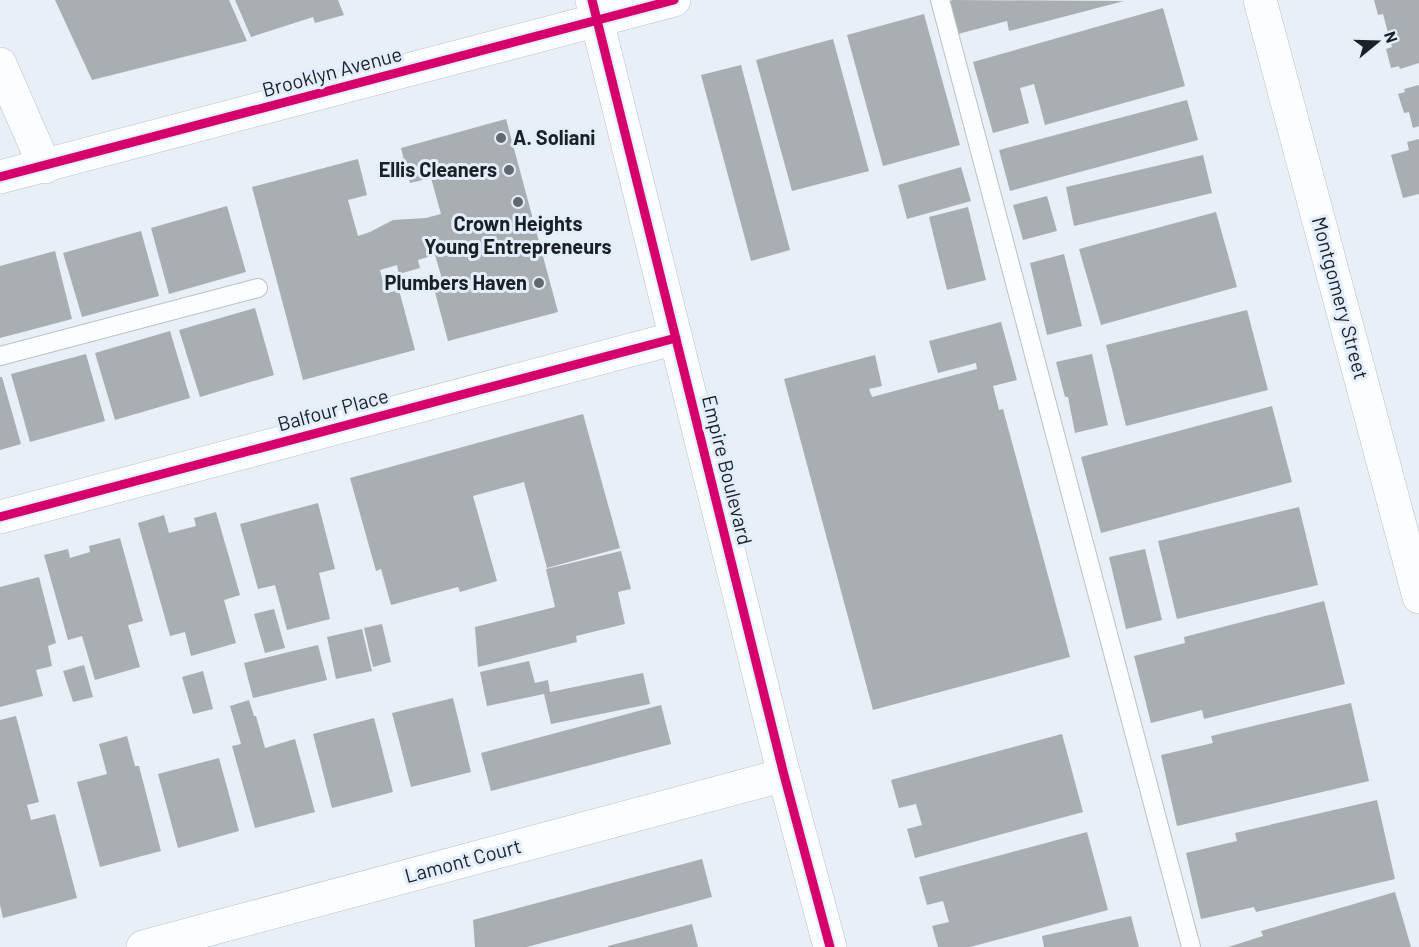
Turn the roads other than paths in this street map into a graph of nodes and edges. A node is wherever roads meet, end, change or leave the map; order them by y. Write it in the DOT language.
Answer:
graph roads {
  1 [pos="674,0"];
  2 [pos="940,0"];
  3 [pos="1260,0"];
  4 [pos="595,10"];
  5 [pos="0,63"];
  6 [pos="45,167"];
  7 [pos="0,177"];
  8 [pos="258,288"];
  9 [pos="676,338"];
  10 [pos="0,356"];
  11 [pos="0,517"];
  12 [pos="1419,597"];
  13 [pos="784,776"];
  14 [pos="143,947"];
  15 [pos="830,947"];
  16 [pos="1191,947"];
  1 -- 4 [label="street, Brooklyn Avenue"];
  2 -- 16 [label="lane"];
  3 -- 12 [label="street, Montgomery Street"];
  4 -- 6 [label="street, Brooklyn Avenue"];
  4 -- 9 [label="street, Empire Boulevard"];
  5 -- 6 [label="street"];
  6 -- 7 [label="street, Brooklyn Avenue"];
  8 -- 10 [label="lane"];
  9 -- 11 [label="street, Balfour Place"];
  9 -- 13 [label="street, Empire Boulevard"];
  13 -- 14 [label="street, Lamont Court"];
  13 -- 15 [label="street, Empire Boulevard"];
}
